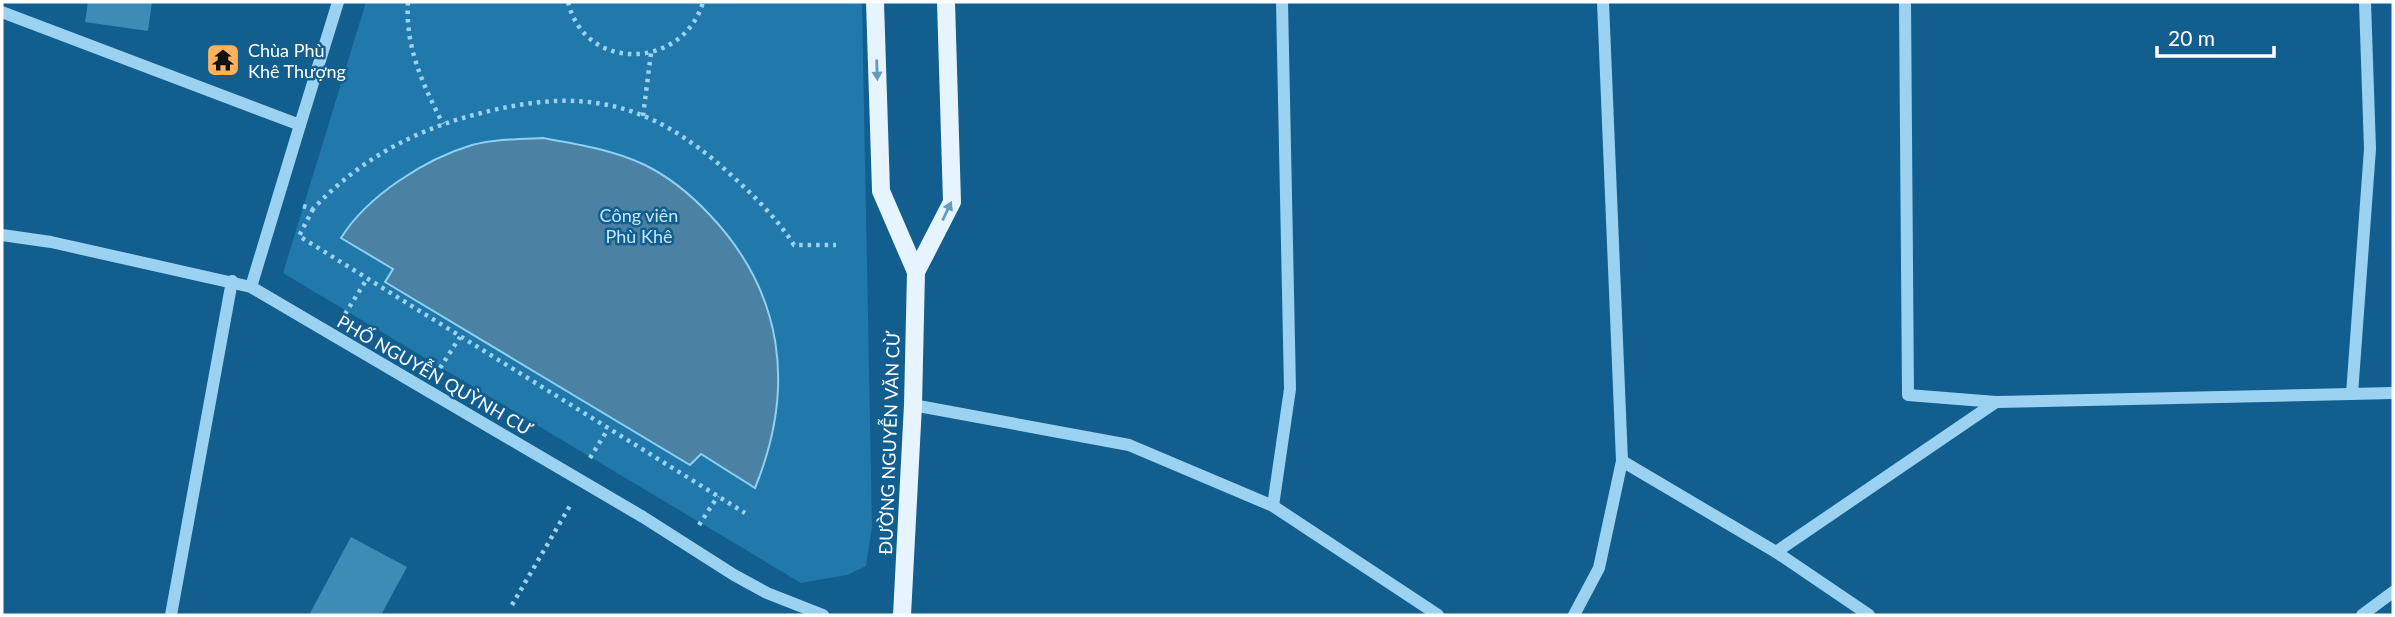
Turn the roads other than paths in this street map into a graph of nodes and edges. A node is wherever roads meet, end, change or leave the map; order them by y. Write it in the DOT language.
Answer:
graph roads {
  1 [pos="338,2"];
  2 [pos="875,2"];
  3 [pos="946,2"];
  4 [pos="1282,2"];
  5 [pos="1603,2"];
  6 [pos="1905,2"];
  7 [pos="2365,2"];
  8 [pos="2,12"];
  9 [pos="300,125"];
  10 [pos="2,235"];
  11 [pos="916,272"];
  12 [pos="232,281"];
  13 [pos="251,287"];
  14 [pos="2393,393"];
  15 [pos="2352,394"];
  16 [pos="1996,402"];
  17 [pos="913,405"];
  18 [pos="1622,461"];
  19 [pos="1273,506"];
  20 [pos="1776,552"];
  21 [pos="2393,593"];
  22 [pos="171,615"];
  23 [pos="823,615"];
  24 [pos="902,615"];
  25 [pos="1438,615"];
  26 [pos="1574,615"];
  27 [pos="1869,615"];
  28 [pos="2362,615"];
  1 -- 9 [label="street"];
  2 -- 11 [label="main road, ĐƯỜNG NGUYỄN VĂN CỪ, one-way"];
  11 -- 3 [label="main road, ĐƯỜNG NGUYỄN VĂN CỪ, one-way"];
  4 -- 19 [label="street"];
  5 -- 18 [label="street"];
  6 -- 16 [label="street"];
  7 -- 15 [label="street"];
  8 -- 9 [label="street"];
  9 -- 13 [label="street"];
  10 -- 12 [label="street, PHỐ NGUYỄN QUỲNH CƯ"];
  11 -- 17 [label="main road, ĐƯỜNG NGUYỄN VĂN CỪ"];
  12 -- 13 [label="street, PHỐ NGUYỄN QUỲNH CƯ"];
  12 -- 22 [label="street"];
  13 -- 23 [label="street, PHỐ NGUYỄN QUỲNH CƯ"];
  14 -- 15 [label="street"];
  15 -- 16 [label="street"];
  16 -- 20 [label="street"];
  17 -- 19 [label="street"];
  17 -- 24 [label="main road, ĐƯỜNG NGUYỄN VĂN CỪ"];
  18 -- 20 [label="street"];
  18 -- 26 [label="street"];
  19 -- 25 [label="street"];
  20 -- 27 [label="street"];
  21 -- 28 [label="street"];
}
